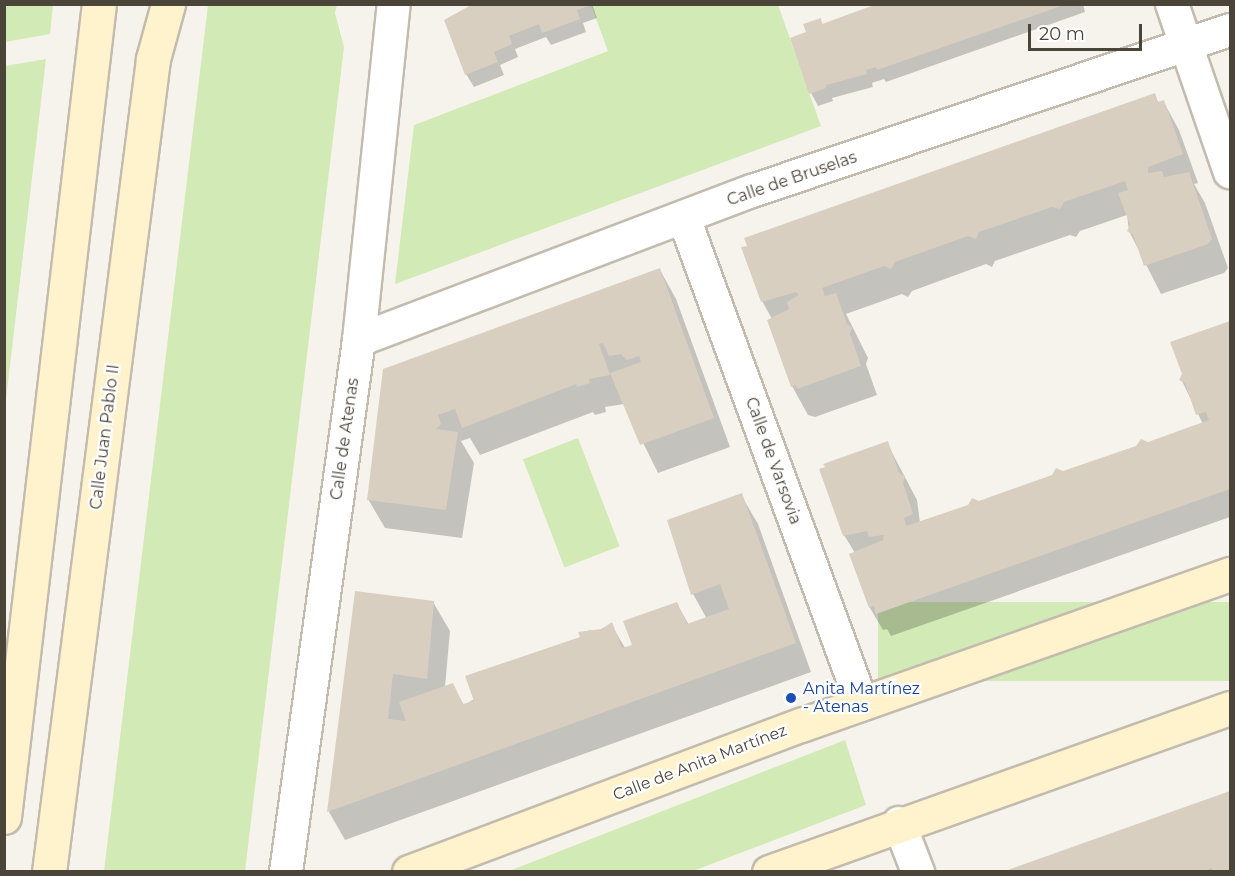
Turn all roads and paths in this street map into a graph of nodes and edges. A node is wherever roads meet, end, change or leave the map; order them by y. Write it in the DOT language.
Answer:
graph roads {
  1 [pos="99,4"];
  2 [pos="168,4"];
  3 [pos="394,4"];
  4 [pos="1172,4"];
  5 [pos="1230,30"];
  6 [pos="1185,45"];
  7 [pos="1230,172"];
  8 [pos="684,218"];
  9 [pos="359,340"];
  10 [pos="1230,574"];
  11 [pos="862,704"];
  12 [pos="1230,708"];
  13 [pos="4,817"];
  14 [pos="899,823"];
  15 [pos="49,872"];
  16 [pos="286,872"];
  17 [pos="409,872"];
  18 [pos="769,872"];
  19 [pos="918,872"];
  1 -- 13 [label="main road"];
  2 -- 15 [label="main road, Calle Juan Pablo II"];
  3 -- 9 [label="street, Calle de Atenas"];
  4 -- 6 [label="street"];
  5 -- 6 [label="street, Calle de Bruselas"];
  6 -- 7 [label="street"];
  6 -- 8 [label="street, Calle de Bruselas"];
  8 -- 9 [label="street, Calle de Bruselas"];
  8 -- 11 [label="street, Calle de Varsovia"];
  9 -- 16 [label="street, Calle de Atenas"];
  10 -- 11 [label="main road, Calle de Anita Martínez"];
  11 -- 17 [label="main road, Calle de Anita Martínez"];
  12 -- 14 [label="main road"];
  14 -- 18 [label="main road"];
  14 -- 19 [label="street"];
}
